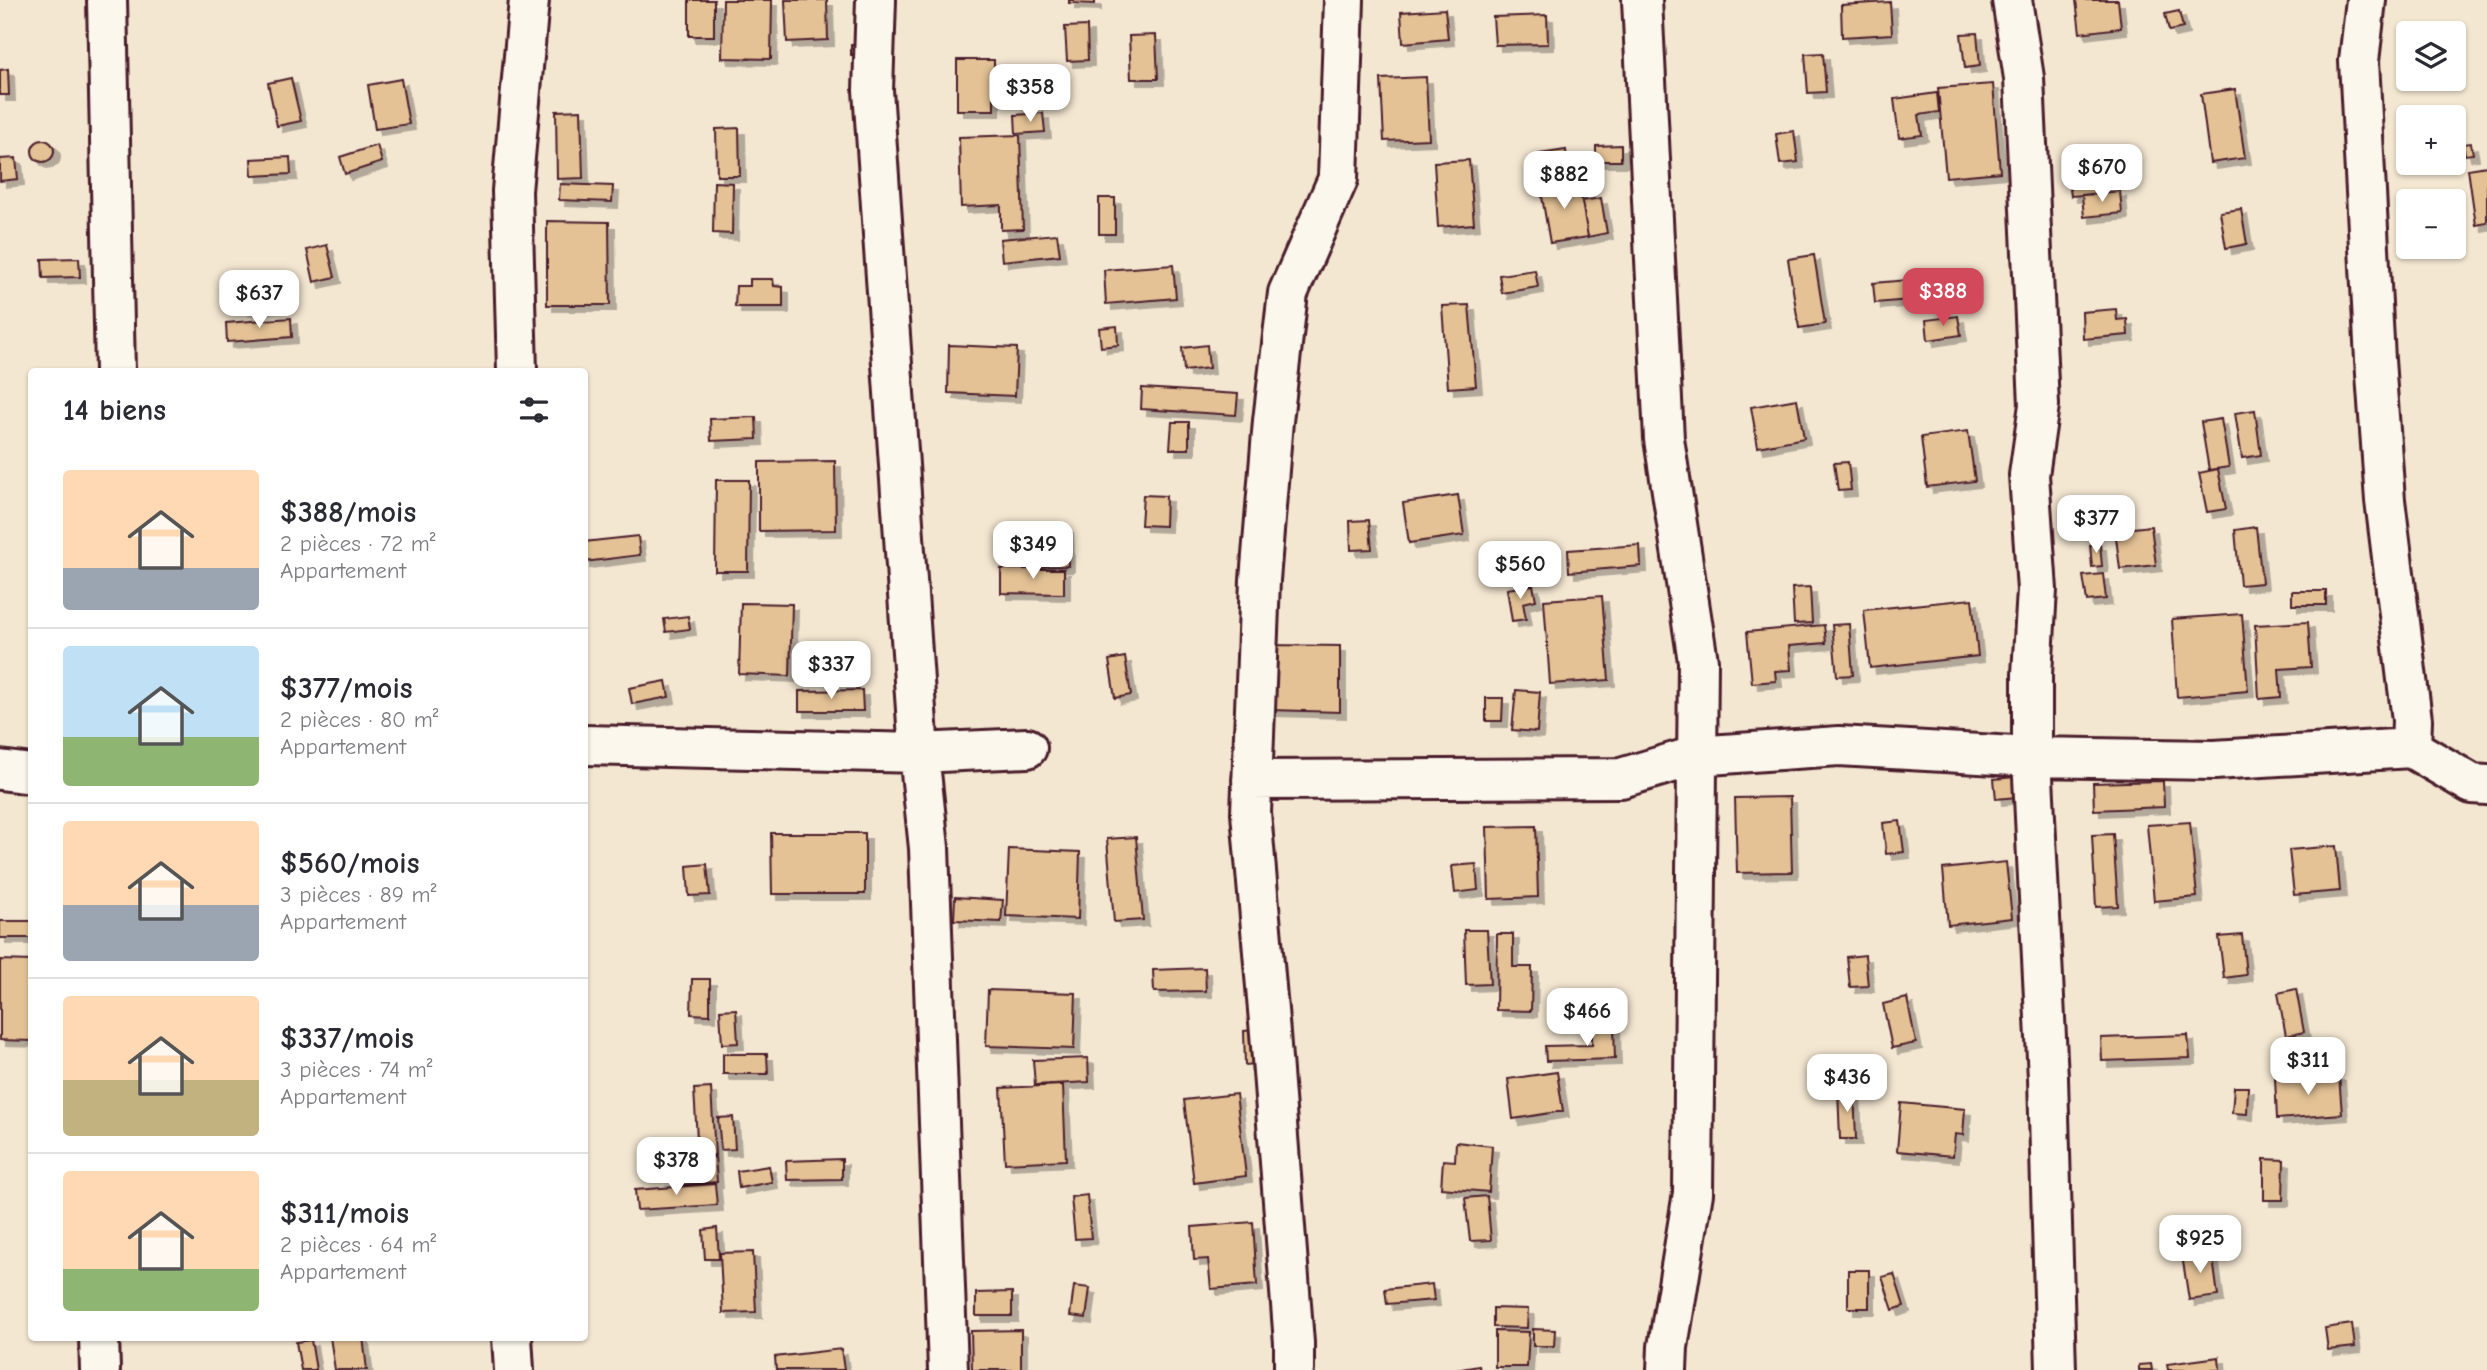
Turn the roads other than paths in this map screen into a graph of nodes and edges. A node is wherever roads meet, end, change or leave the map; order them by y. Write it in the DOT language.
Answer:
graph roads {
  1 [pos="107,0"];
  2 [pos="529,0"];
  3 [pos="876,0"];
  4 [pos="1344,0"];
  5 [pos="1642,0"];
  6 [pos="2012,0"];
  7 [pos="2366,0"];
  8 [pos="115,368"];
  9 [pos="517,368"];
  10 [pos="588,745"];
  11 [pos="1027,748"];
  12 [pos="2411,748"];
  13 [pos="919,753"];
  14 [pos="1695,756"];
  15 [pos="2032,757"];
  16 [pos="0,770"];
  17 [pos="28,774"];
  18 [pos="1252,780"];
  19 [pos="2487,785"];
  20 [pos="99,1341"];
  21 [pos="512,1341"];
  22 [pos="100,1370"];
  23 [pos="514,1370"];
  24 [pos="948,1370"];
  25 [pos="1294,1370"];
  26 [pos="1667,1370"];
  27 [pos="2056,1370"];
  1 -- 8 [label="street"];
  2 -- 9 [label="street"];
  3 -- 13 [label="street"];
  4 -- 18 [label="street"];
  5 -- 14 [label="street"];
  6 -- 15 [label="street"];
  7 -- 12 [label="street"];
  10 -- 13 [label="street"];
  11 -- 13 [label="street"];
  12 -- 15 [label="street"];
  12 -- 19 [label="street"];
  13 -- 24 [label="street"];
  14 -- 15 [label="street"];
  14 -- 18 [label="street"];
  14 -- 26 [label="street"];
  15 -- 27 [label="street"];
  16 -- 17 [label="street"];
  18 -- 25 [label="street"];
  20 -- 22 [label="street"];
  21 -- 23 [label="street"];
}
